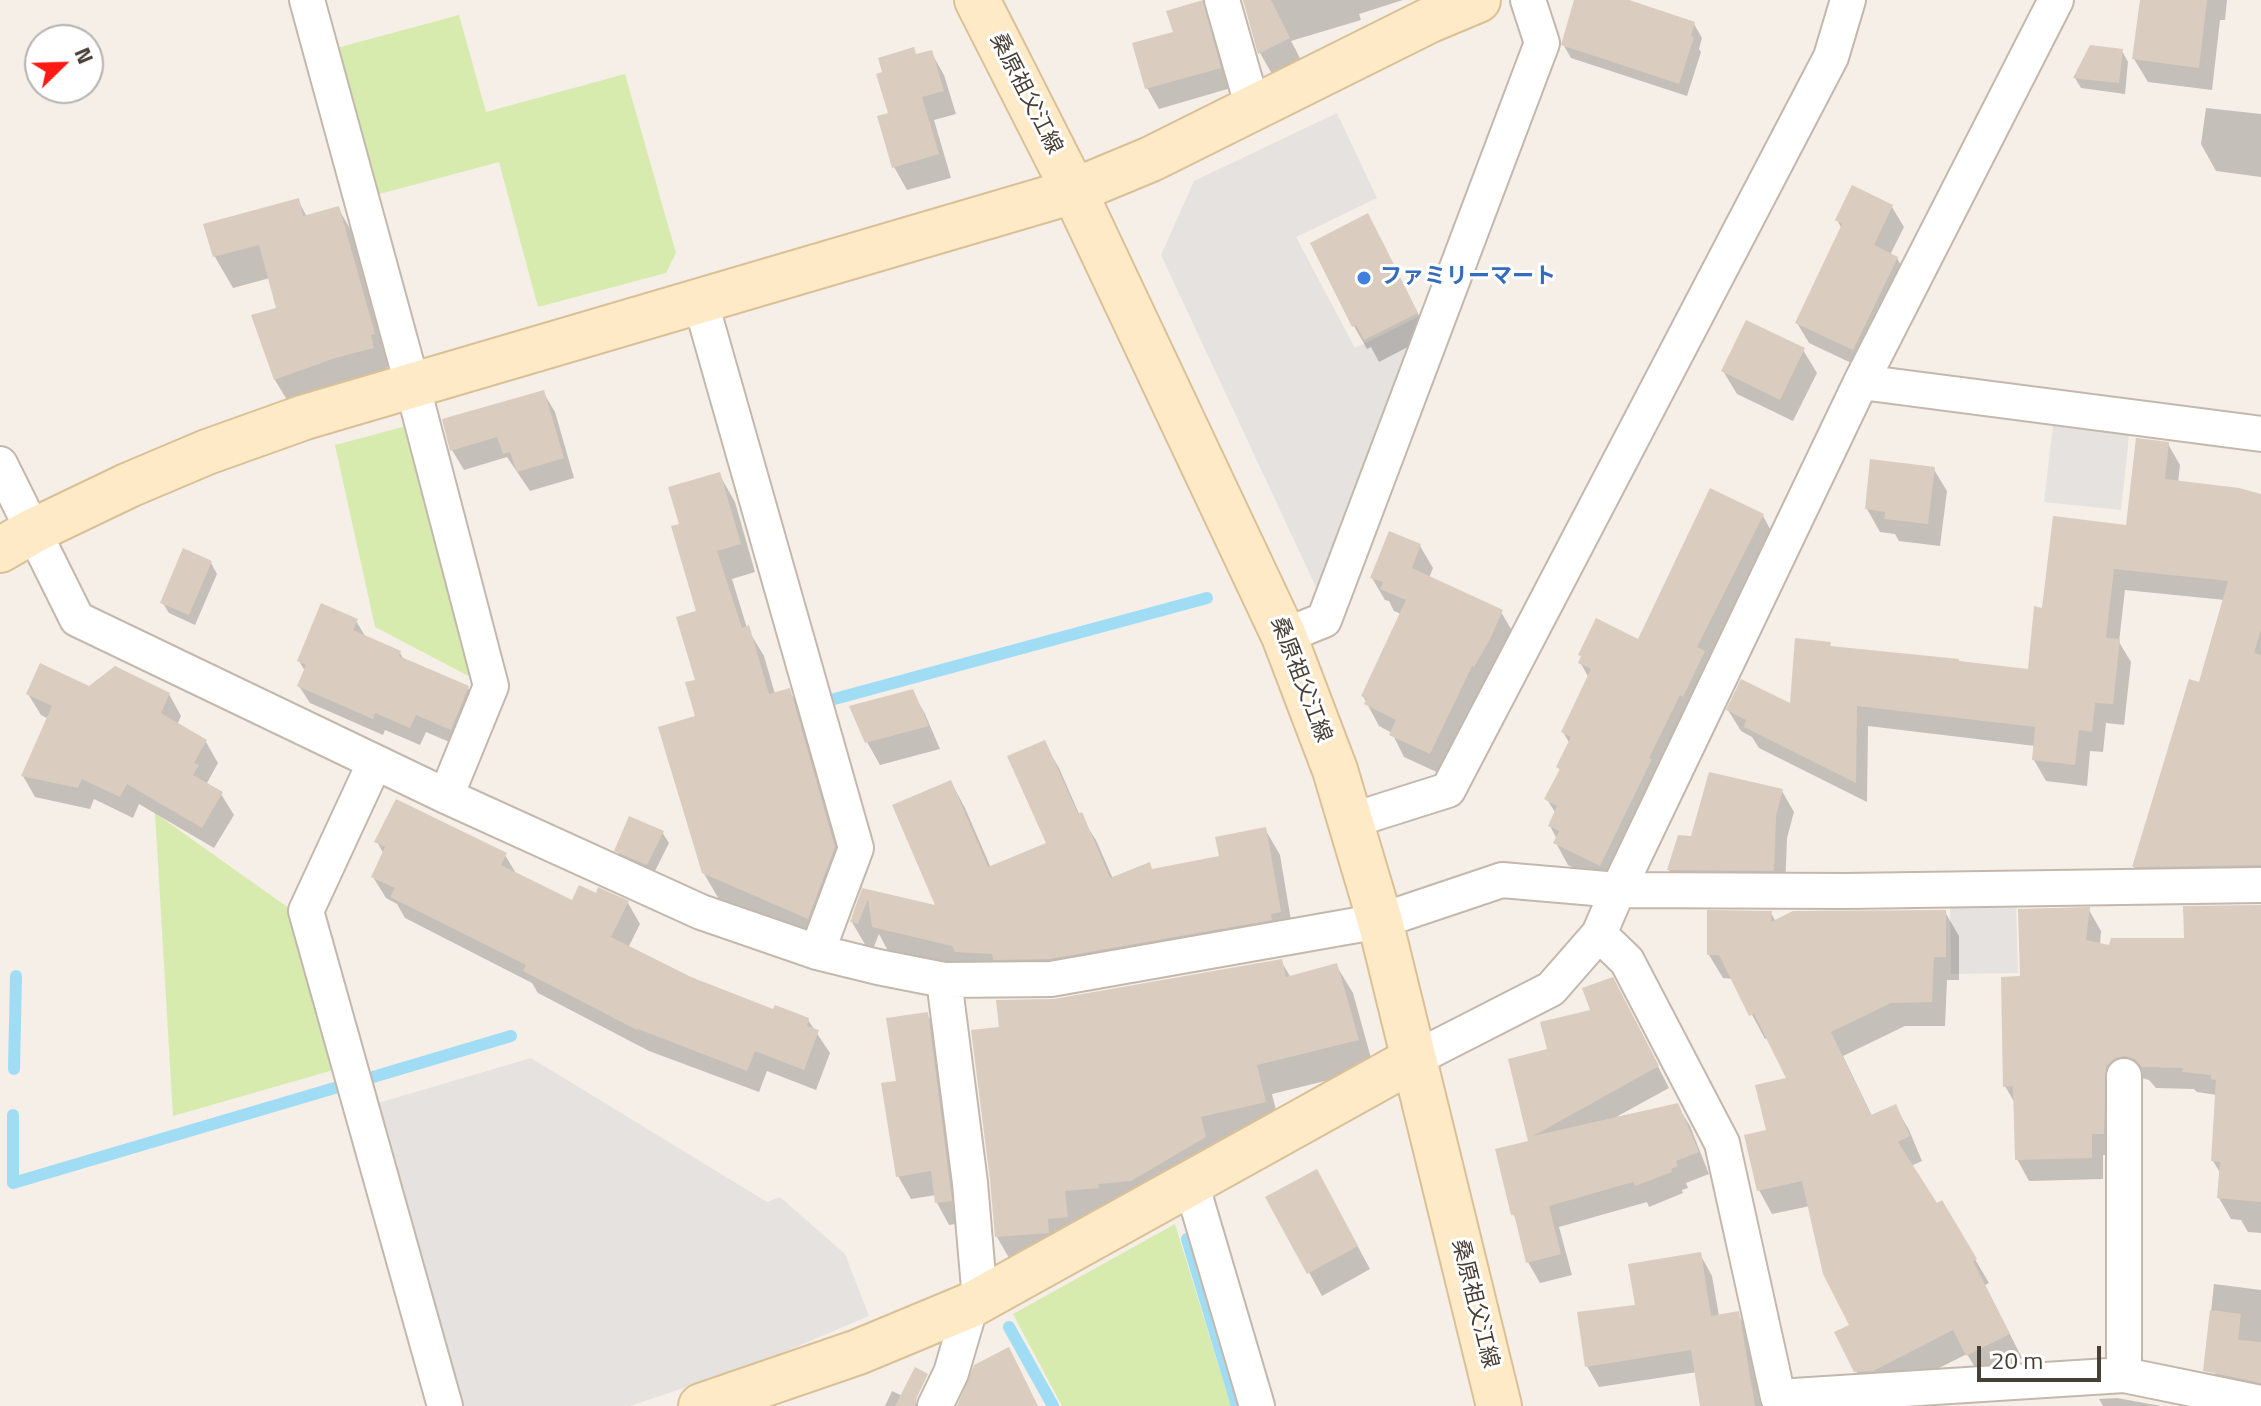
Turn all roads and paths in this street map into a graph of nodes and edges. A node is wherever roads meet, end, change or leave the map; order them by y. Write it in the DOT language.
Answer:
graph roads {
  1 [pos="307,0"];
  2 [pos="977,0"];
  3 [pos="1222,0"];
  4 [pos="1478,0"];
  5 [pos="1528,0"];
  6 [pos="1848,0"];
  7 [pos="2056,0"];
  8 [pos="1427,10"];
  9 [pos="1253,108"];
  10 [pos="1074,191"];
  11 [pos="700,300"];
  12 [pos="1861,382"];
  13 [pos="412,384"];
  14 [pos="2261,434"];
  15 [pos="0,464"];
  16 [pos="16,541"];
  17 [pos="1284,636"];
  18 [pos="375,762"];
  19 [pos="446,796"];
  20 [pos="1350,821"];
  21 [pos="2261,885"];
  22 [pos="1618,890"];
  23 [pos="1380,921"];
  24 [pos="1599,934"];
  25 [pos="817,952"];
  26 [pos="944,980"];
  27 [pos="1414,1059"];
  28 [pos="2124,1076"];
  29 [pos="1191,1183"];
  30 [pos="976,1302"];
  31 [pos="2124,1375"];
  32 [pos="1930,1397"];
  33 [pos="1778,1401"];
  34 [pos="2261,1403"];
  35 [pos="445,1406"];
  36 [pos="701,1406"];
  37 [pos="935,1406"];
  38 [pos="1257,1406"];
  39 [pos="1499,1406"];
  1 -- 13 [label="street"];
  2 -- 10 [label="street, 桑原祖父江線"];
  3 -- 9 [label="street"];
  4 -- 8 [label="street"];
  5 -- 17 [label="street"];
  6 -- 20 [label="street"];
  7 -- 12 [label="street"];
  8 -- 9 [label="street"];
  9 -- 10 [label="street"];
  10 -- 11 [label="street"];
  10 -- 17 [label="street, 桑原祖父江線"];
  11 -- 13 [label="street"];
  11 -- 25 [label="street"];
  12 -- 14 [label="street"];
  12 -- 22 [label="street"];
  13 -- 16 [label="street"];
  13 -- 19 [label="street"];
  15 -- 16 [label="street"];
  16 -- 18 [label="street"];
  17 -- 20 [label="street, 桑原祖父江線"];
  18 -- 19 [label="street"];
  18 -- 35 [label="street"];
  19 -- 25 [label="street"];
  20 -- 23 [label="street, 桑原祖父江線"];
  21 -- 22 [label="street"];
  22 -- 23 [label="street"];
  22 -- 24 [label="street"];
  23 -- 26 [label="street"];
  23 -- 27 [label="street, 桑原祖父江線"];
  24 -- 27 [label="street"];
  24 -- 33 [label="street"];
  25 -- 26 [label="street"];
  26 -- 30 [label="street"];
  27 -- 29 [label="street"];
  27 -- 39 [label="street, 桑原祖父江線"];
  28 -- 31 [label="street"];
  29 -- 30 [label="street"];
  29 -- 38 [label="street"];
  30 -- 36 [label="street"];
  30 -- 37 [label="street"];
  31 -- 32 [label="street"];
  31 -- 34 [label="street"];
  32 -- 33 [label="street"];
}
